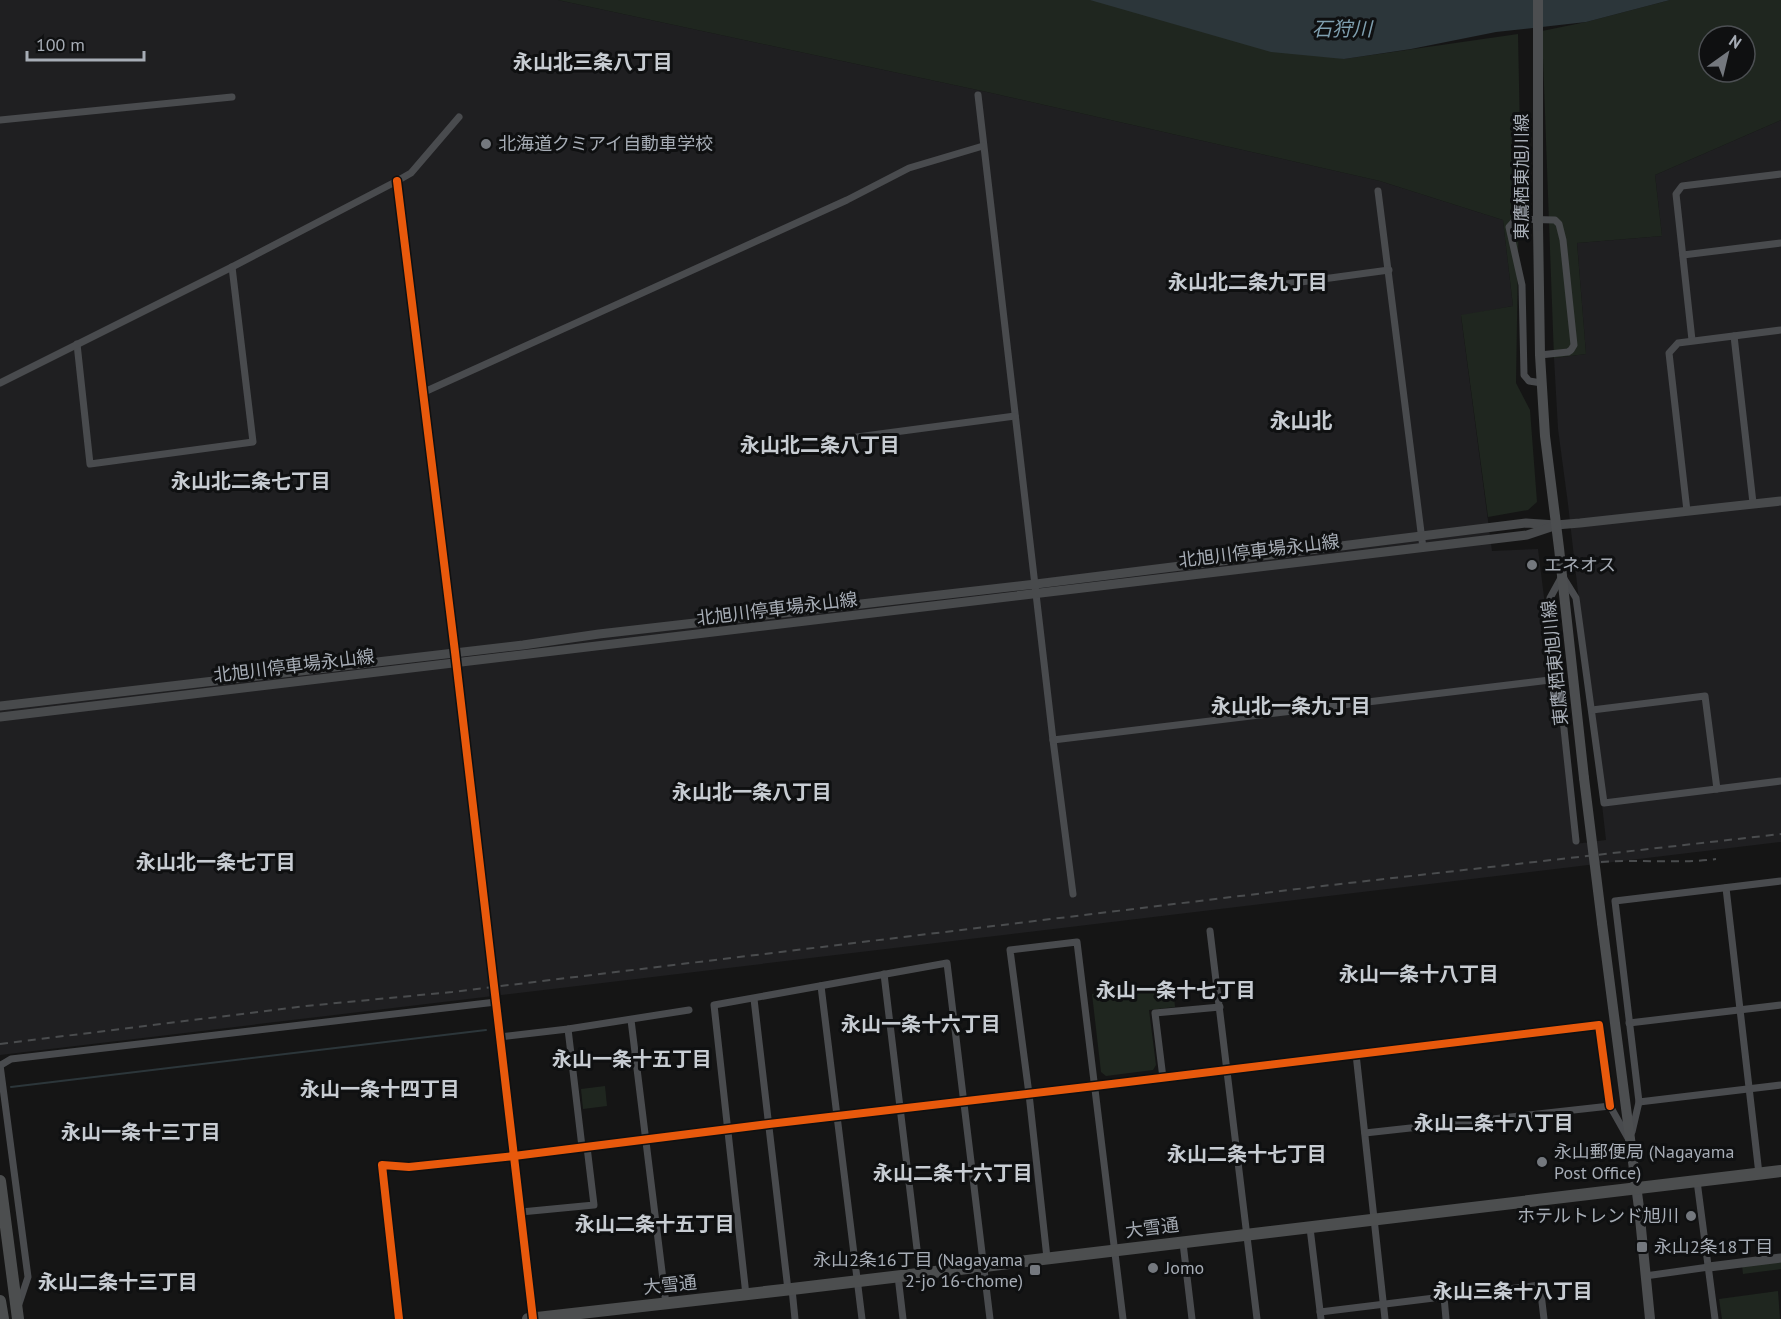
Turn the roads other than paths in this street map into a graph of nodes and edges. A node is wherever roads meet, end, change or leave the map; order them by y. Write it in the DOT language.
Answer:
graph roads {
  1 [pos="1538,0"];
  2 [pos="978,95"];
  3 [pos="232,97"];
  4 [pos="459,117"];
  5 [pos="0,120"];
  6 [pos="983,146"];
  7 [pos="1781,174"];
  8 [pos="397,181"];
  9 [pos="1378,191"];
  10 [pos="1781,243"];
  11 [pos="1683,255"];
  12 [pos="232,267"];
  13 [pos="1389,270"];
  14 [pos="1286,284"];
  15 [pos="1781,330"];
  16 [pos="1734,336"];
  17 [pos="1692,340"];
  18 [pos="77,344"];
  19 [pos="1540,355"];
  20 [pos="0,383"];
  21 [pos="1542,383"];
  22 [pos="422,393"];
  23 [pos="1015,416"];
  24 [pos="857,437"];
  25 [pos="1781,501"];
  26 [pos="1753,503"];
  27 [pos="1687,511"];
  28 [pos="1556,525"];
  29 [pos="1422,536"];
  30 [pos="1423,548"];
  31 [pos="1562,575"];
  32 [pos="1036,584"];
  33 [pos="1036,594"];
  34 [pos="455,652"];
  35 [pos="456,663"];
  36 [pos="1558,679"];
  37 [pos="0,706"];
  38 [pos="1592,710"];
  39 [pos="0,717"];
  40 [pos="1053,740"];
  41 [pos="1781,781"];
  42 [pos="1717,789"];
  43 [pos="1576,841"];
  44 [pos="1781,881"];
  45 [pos="1726,888"];
  46 [pos="1073,894"];
  47 [pos="1210,931"];
  48 [pos="884,974"];
  49 [pos="821,986"];
  50 [pos="754,999"];
  51 [pos="496,1002"];
  52 [pos="1781,1005"];
  53 [pos="1220,1007"];
  54 [pos="1740,1009"];
  55 [pos="689,1010"];
  56 [pos="631,1020"];
  57 [pos="1629,1023"];
  58 [pos="568,1029"];
  59 [pos="500,1038"];
  60 [pos="1356,1054"];
  61 [pos="0,1065"];
  62 [pos="1227,1070"];
  63 [pos="1163,1078"];
  64 [pos="1781,1085"];
  65 [pos="1095,1086"];
  66 [pos="1749,1089"];
  67 [pos="1029,1094"];
  68 [pos="964,1102"];
  69 [pos="1639,1102"];
  70 [pos="1610,1106"];
  71 [pos="900,1109"];
  72 [pos="836,1116"];
  73 [pos="769,1124"];
  74 [pos="729,1129"];
  75 [pos="1365,1133"];
  76 [pos="645,1139"];
  77 [pos="1629,1141"];
  78 [pos="585,1147"];
  79 [pos="514,1156"];
  80 [pos="1781,1171"];
  81 [pos="1759,1174"];
  82 [pos="0,1181"];
  83 [pos="1697,1181"];
  84 [pos="1636,1188"];
  85 [pos="521,1212"];
  86 [pos="1375,1219"];
  87 [pos="1310,1228"];
  88 [pos="1247,1235"];
  89 [pos="1183,1243"];
  90 [pos="1114,1251"];
  91 [pos="1047,1258"];
  92 [pos="1781,1258"];
  93 [pos="983,1266"];
  94 [pos="1708,1267"];
  95 [pos="920,1274"];
  96 [pos="898,1276"];
  97 [pos="1645,1276"];
  98 [pos="857,1281"];
  99 [pos="790,1290"];
  100 [pos="746,1295"];
  101 [pos="1444,1297"];
  102 [pos="666,1304"];
  103 [pos="1384,1305"];
  104 [pos="18,1314"];
  105 [pos="1321,1315"];
  106 [pos="399,1319"];
  107 [pos="528,1319"];
  108 [pos="533,1319"];
  109 [pos="795,1319"];
  110 [pos="862,1319"];
  111 [pos="903,1319"];
  112 [pos="990,1319"];
  113 [pos="1123,1319"];
  114 [pos="1192,1319"];
  115 [pos="1257,1319"];
  116 [pos="1386,1319"];
  117 [pos="1446,1319"];
  118 [pos="1544,1319"];
  119 [pos="1650,1319"];
  120 [pos="1715,1319"];
  1 -- 19 [label="main road, 東鷹栖東旭川線, bridge"];
  2 -- 6 [label="street"];
  3 -- 5 [label="street"];
  4 -- 8 [label="street"];
  6 -- 22 [label="street"];
  6 -- 23 [label="street"];
  7 -- 11 [label="street"];
  8 -- 12 [label="street"];
  8 -- 22 [label="street"];
  9 -- 13 [label="street"];
  10 -- 11 [label="street"];
  11 -- 17 [label="street"];
  12 -- 18 [label="street"];
  12 -- 18 [label="street"];
  13 -- 14 [label="street"];
  13 -- 29 [label="street"];
  15 -- 16 [label="street"];
  16 -- 17 [label="street"];
  16 -- 26 [label="street"];
  17 -- 27 [label="street"];
  18 -- 20 [label="street"];
  19 -- 21 [label="main road, 東鷹栖東旭川線"];
  19 -- 21 [label="street"];
  21 -- 28 [label="main road, 東鷹栖東旭川線"];
  22 -- 34 [label="street"];
  23 -- 24 [label="street"];
  23 -- 32 [label="street"];
  25 -- 26 [label="main road, 北旭川停車場永山線"];
  26 -- 27 [label="main road, 北旭川停車場永山線"];
  27 -- 28 [label="main road, 北旭川停車場永山線"];
  28 -- 29 [label="main road, 北旭川停車場永山線"];
  28 -- 30 [label="main road, 北旭川停車場永山線"];
  28 -- 31 [label="main road, 東鷹栖東旭川線"];
  29 -- 30 [label="street"];
  29 -- 32 [label="main road, 北旭川停車場永山線"];
  30 -- 33 [label="main road, 北旭川停車場永山線"];
  31 -- 36 [label="street"];
  31 -- 38 [label="street"];
  31 -- 77 [label="main road, 東鷹栖東旭川線, bridge"];
  32 -- 33 [label="street"];
  32 -- 34 [label="main road, 北旭川停車場永山線"];
  33 -- 35 [label="main road, 北旭川停車場永山線"];
  33 -- 40 [label="street"];
  34 -- 35 [label="street"];
  34 -- 37 [label="main road, 北旭川停車場永山線"];
  35 -- 39 [label="main road, 北旭川停車場永山線"];
  35 -- 51 [label="street"];
  36 -- 40 [label="street"];
  36 -- 43 [label="street"];
  38 -- 42 [label="street"];
  38 -- 42 [label="street"];
  40 -- 46 [label="street"];
  41 -- 42 [label="street"];
  44 -- 45 [label="street"];
  45 -- 54 [label="street"];
  45 -- 57 [label="street"];
  47 -- 53 [label="street"];
  48 -- 49 [label="street"];
  48 -- 68 [label="street"];
  48 -- 71 [label="street"];
  49 -- 50 [label="street"];
  49 -- 72 [label="street"];
  50 -- 73 [label="street"];
  50 -- 74 [label="street"];
  51 -- 59 [label="street"];
  51 -- 61 [label="street"];
  52 -- 54 [label="street"];
  53 -- 62 [label="street"];
  53 -- 63 [label="street"];
  54 -- 57 [label="street"];
  54 -- 66 [label="street"];
  55 -- 56 [label="street"];
  56 -- 58 [label="street"];
  56 -- 76 [label="street"];
  57 -- 69 [label="street"];
  58 -- 59 [label="street"];
  58 -- 78 [label="street"];
  59 -- 79 [label="street"];
  60 -- 62 [label="street"];
  60 -- 70 [label="street"];
  60 -- 75 [label="street"];
  61 -- 104 [label="street"];
  62 -- 63 [label="street"];
  62 -- 88 [label="street"];
  63 -- 65 [label="street"];
  64 -- 66 [label="street"];
  65 -- 67 [label="street"];
  65 -- 67 [label="street"];
  65 -- 90 [label="street"];
  66 -- 69 [label="street"];
  66 -- 81 [label="street"];
  67 -- 68 [label="street"];
  67 -- 91 [label="street"];
  68 -- 71 [label="street"];
  68 -- 93 [label="street"];
  69 -- 77 [label="street"];
  70 -- 75 [label="street"];
  70 -- 77 [label="street"];
  71 -- 72 [label="street"];
  71 -- 95 [label="street"];
  72 -- 73 [label="street"];
  72 -- 98 [label="street"];
  73 -- 74 [label="street"];
  73 -- 99 [label="street"];
  74 -- 76 [label="street"];
  74 -- 100 [label="street"];
  75 -- 86 [label="street"];
  76 -- 78 [label="street"];
  76 -- 102 [label="street"];
  77 -- 84 [label="main road, 東鷹栖東旭川線"];
  78 -- 79 [label="street"];
  78 -- 85 [label="street"];
  79 -- 85 [label="street"];
  79 -- 106 [label="street"];
  80 -- 81 [label="highway, 大雪通"];
  81 -- 83 [label="highway, 大雪通"];
  82 -- 104 [label="highway"];
  83 -- 84 [label="highway, 大雪通"];
  83 -- 94 [label="street"];
  84 -- 86 [label="highway, 大雪通"];
  84 -- 97 [label="main road, 東鷹栖東旭川線"];
  85 -- 108 [label="street"];
  86 -- 87 [label="highway, 大雪通"];
  86 -- 103 [label="street"];
  87 -- 88 [label="highway, 大雪通"];
  87 -- 105 [label="street"];
  88 -- 89 [label="highway, 大雪通"];
  88 -- 115 [label="street"];
  89 -- 90 [label="highway, 大雪通"];
  89 -- 114 [label="street"];
  90 -- 91 [label="highway, 大雪通"];
  90 -- 113 [label="street"];
  91 -- 93 [label="highway, 大雪通"];
  92 -- 94 [label="main road"];
  93 -- 95 [label="highway, 大雪通"];
  93 -- 112 [label="street"];
  94 -- 97 [label="street"];
  94 -- 120 [label="street"];
  95 -- 96 [label="highway, 大雪通"];
  96 -- 98 [label="highway, 大雪通"];
  96 -- 111 [label="street"];
  97 -- 119 [label="main road, 東鷹栖東旭川線"];
  98 -- 99 [label="highway, 大雪通"];
  98 -- 110 [label="street"];
  99 -- 100 [label="highway, 大雪通"];
  99 -- 109 [label="street"];
  100 -- 102 [label="highway, 大雪通"];
  101 -- 103 [label="street"];
  101 -- 117 [label="street"];
  101 -- 118 [label="street"];
  102 -- 108 [label="highway, 大雪通"];
  103 -- 105 [label="street"];
  103 -- 116 [label="street"];
  107 -- 108 [label="highway, 大雪通"];
}
